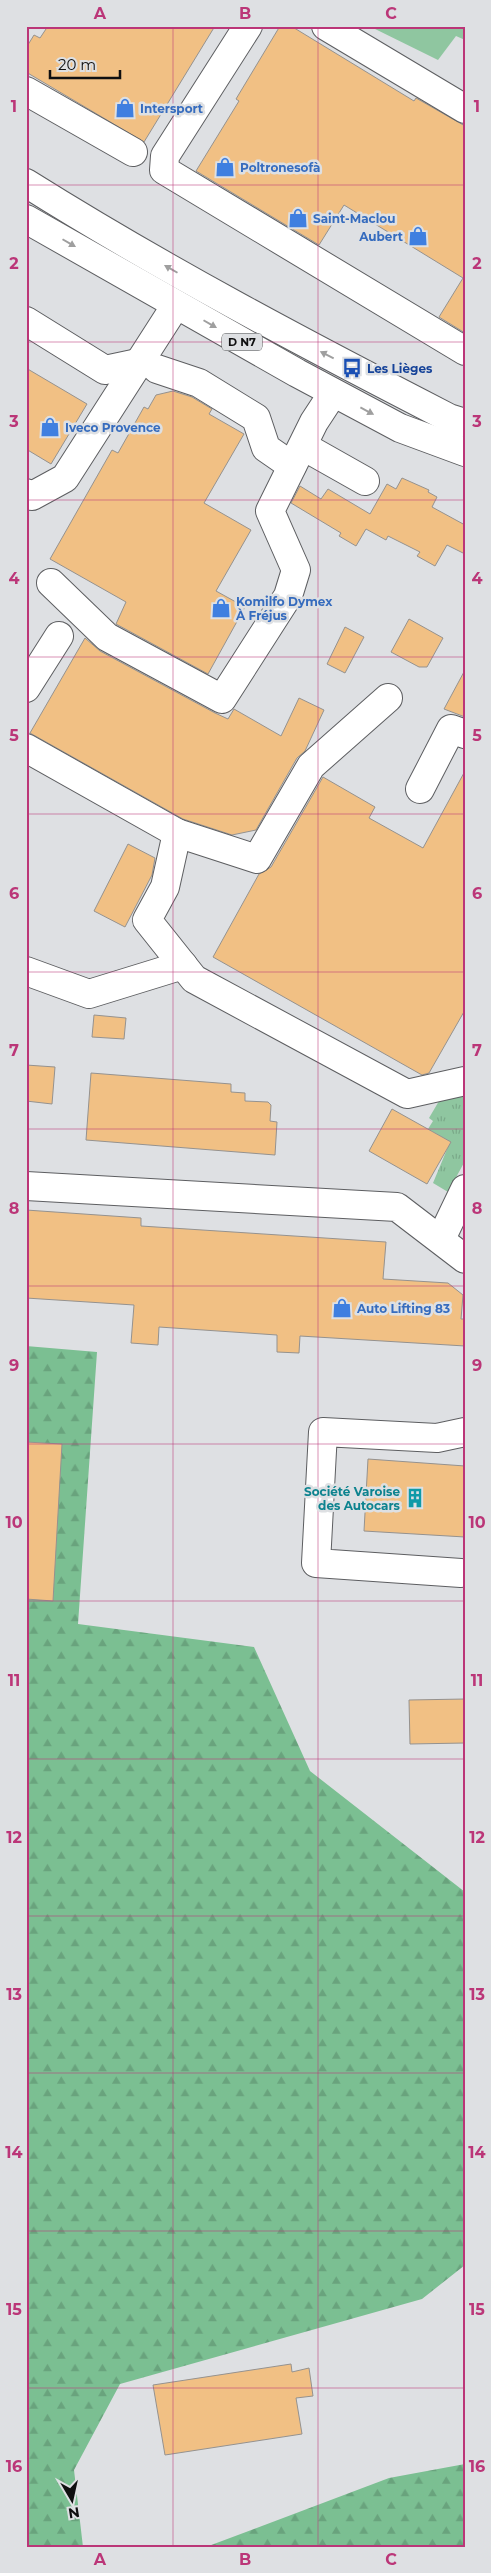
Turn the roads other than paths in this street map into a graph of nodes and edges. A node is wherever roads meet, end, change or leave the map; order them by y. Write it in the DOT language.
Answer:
graph roads {
  1 [pos="248,26"];
  2 [pos="326,26"];
  3 [pos="26,90"];
  4 [pos="465,109"];
  5 [pos="133,152"];
  6 [pos="26,183"];
  7 [pos="26,219"];
  8 [pos="176,304"];
  9 [pos="26,321"];
  10 [pos="465,352"];
  11 [pos="147,366"];
  12 [pos="333,393"];
  13 [pos="465,423"];
  14 [pos="465,452"];
  15 [pos="297,456"];
  16 [pos="365,481"];
  17 [pos="28,498"];
  18 [pos="51,583"];
  19 [pos="59,636"];
  20 [pos="26,688"];
  21 [pos="388,698"];
  22 [pos="465,734"];
  23 [pos="26,748"];
  24 [pos="420,789"];
  25 [pos="176,834"];
  26 [pos="183,965"];
  27 [pos="26,971"];
  28 [pos="465,1081"];
  29 [pos="26,1186"];
  30 [pos="465,1189"];
  31 [pos="441,1239"];
  32 [pos="465,1259"];
  33 [pos="465,1432"];
  34 [pos="461,1573"];
  1 -- 10 [label="main road"];
  2 -- 4 [label="main road"];
  3 -- 5 [label="main road"];
  13 -- 6 [label="main road, D N7, one-way"];
  7 -- 8 [label="main road, D N7, one-way"];
  8 -- 11 [label="main road"];
  8 -- 12 [label="main road, D N7, one-way"];
  9 -- 11 [label="main road"];
  11 -- 15 [label="main road"];
  11 -- 17 [label="main road"];
  12 -- 14 [label="main road, D N7, one-way"];
  12 -- 15 [label="main road"];
  15 -- 16 [label="main road"];
  15 -- 18 [label="main road"];
  19 -- 20 [label="main road"];
  21 -- 25 [label="main road"];
  22 -- 24 [label="main road"];
  23 -- 25 [label="main road"];
  25 -- 26 [label="main road"];
  26 -- 27 [label="main road"];
  26 -- 28 [label="main road"];
  29 -- 31 [label="main road"];
  30 -- 31 [label="main road"];
  31 -- 32 [label="main road"];
  33 -- 34 [label="main road"];
}
